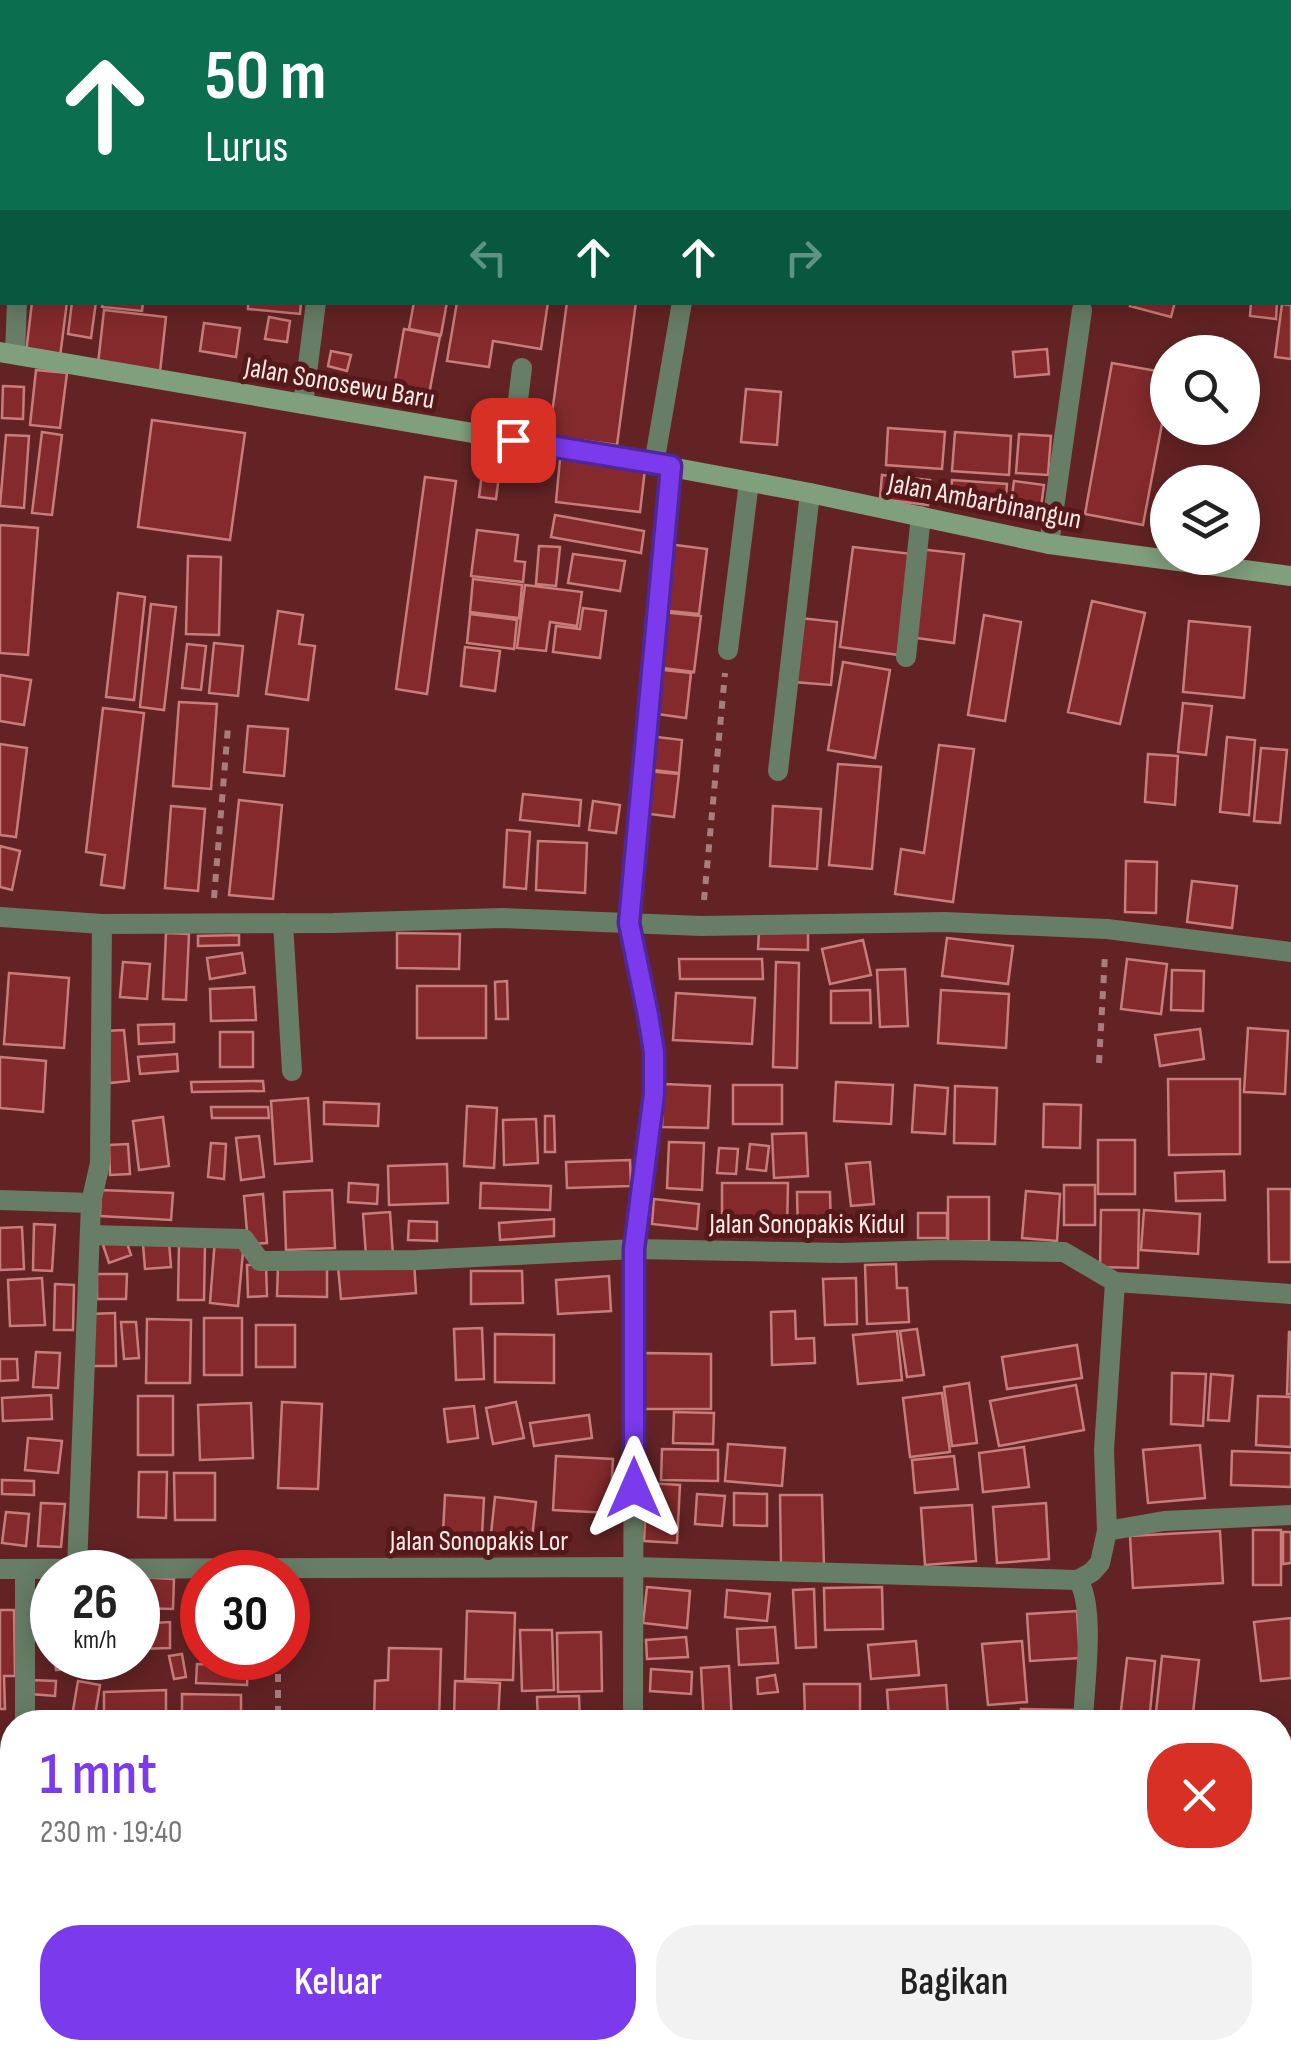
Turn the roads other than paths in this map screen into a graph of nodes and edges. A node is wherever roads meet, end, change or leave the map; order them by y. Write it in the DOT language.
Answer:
graph roads {
  1 [pos="16,305"];
  2 [pos="316,305"];
  3 [pos="682,305"];
  4 [pos="1082,310"];
  5 [pos="7,353"];
  6 [pos="522,368"];
  7 [pos="303,404"];
  8 [pos="513,440"];
  9 [pos="662,465"];
  10 [pos="749,482"];
  11 [pos="810,492"];
  12 [pos="921,516"];
  13 [pos="1049,544"];
  14 [pos="1291,576"];
  15 [pos="728,650"];
  16 [pos="906,657"];
  17 [pos="778,770"];
  18 [pos="0,917"];
  19 [pos="629,923"];
  20 [pos="102,924"];
  21 [pos="283,924"];
  22 [pos="1291,952"];
  23 [pos="292,1071"];
  24 [pos="0,1200"];
  25 [pos="91,1202"];
  26 [pos="90,1235"];
  27 [pos="634,1249"];
  28 [pos="1115,1282"];
  29 [pos="1291,1294"];
  30 [pos="1291,1515"];
  31 [pos="1107,1531"];
  32 [pos="78,1550"];
  33 [pos="160,1568"];
  34 [pos="635,1568"];
  35 [pos="0,1569"];
  36 [pos="25,1569"];
  37 [pos="30,1569"];
  38 [pos="1078,1580"];
  39 [pos="26,1710"];
  40 [pos="633,1710"];
  41 [pos="1083,1710"];
  1 -- 5 [label="street"];
  2 -- 7 [label="street"];
  3 -- 9 [label="street"];
  4 -- 13 [label="street"];
  5 -- 7 [label="main road, Jalan Sonosewu Baru"];
  6 -- 8 [label="street"];
  7 -- 8 [label="main road, Jalan Sonosewu Baru"];
  8 -- 9 [label="main road, Jalan Sonosewu Baru"];
  9 -- 10 [label="main road, Jalan Ambarbinangun"];
  9 -- 19 [label="street"];
  10 -- 11 [label="main road, Jalan Ambarbinangun"];
  10 -- 15 [label="street"];
  11 -- 12 [label="main road, Jalan Ambarbinangun"];
  11 -- 17 [label="street"];
  12 -- 13 [label="main road, Jalan Ambarbinangun"];
  12 -- 16 [label="street"];
  13 -- 14 [label="main road, Jalan Ambarbinangun"];
  18 -- 20 [label="street"];
  19 -- 21 [label="street"];
  19 -- 22 [label="street"];
  19 -- 27 [label="street"];
  20 -- 21 [label="street"];
  20 -- 25 [label="street"];
  21 -- 23 [label="street"];
  24 -- 25 [label="street"];
  25 -- 26 [label="street"];
  26 -- 27 [label="street, Jalan Sonopakis Kidul"];
  26 -- 32 [label="street"];
  27 -- 28 [label="street, Jalan Sonopakis Kidul"];
  27 -- 34 [label="street"];
  28 -- 29 [label="street, Jalan Sonopakis Kidul"];
  28 -- 31 [label="street"];
  30 -- 31 [label="street"];
  31 -- 38 [label="street"];
  33 -- 34 [label="street, Jalan Sonopakis Lor"];
  34 -- 38 [label="street, Jalan Sonopakis Lor"];
  34 -- 40 [label="street"];
  35 -- 36 [label="street, Jalan Sonopakis Lor"];
  36 -- 37 [label="street, Jalan Sonopakis Lor"];
  36 -- 39 [label="street"];
  38 -- 41 [label="street"];
}
